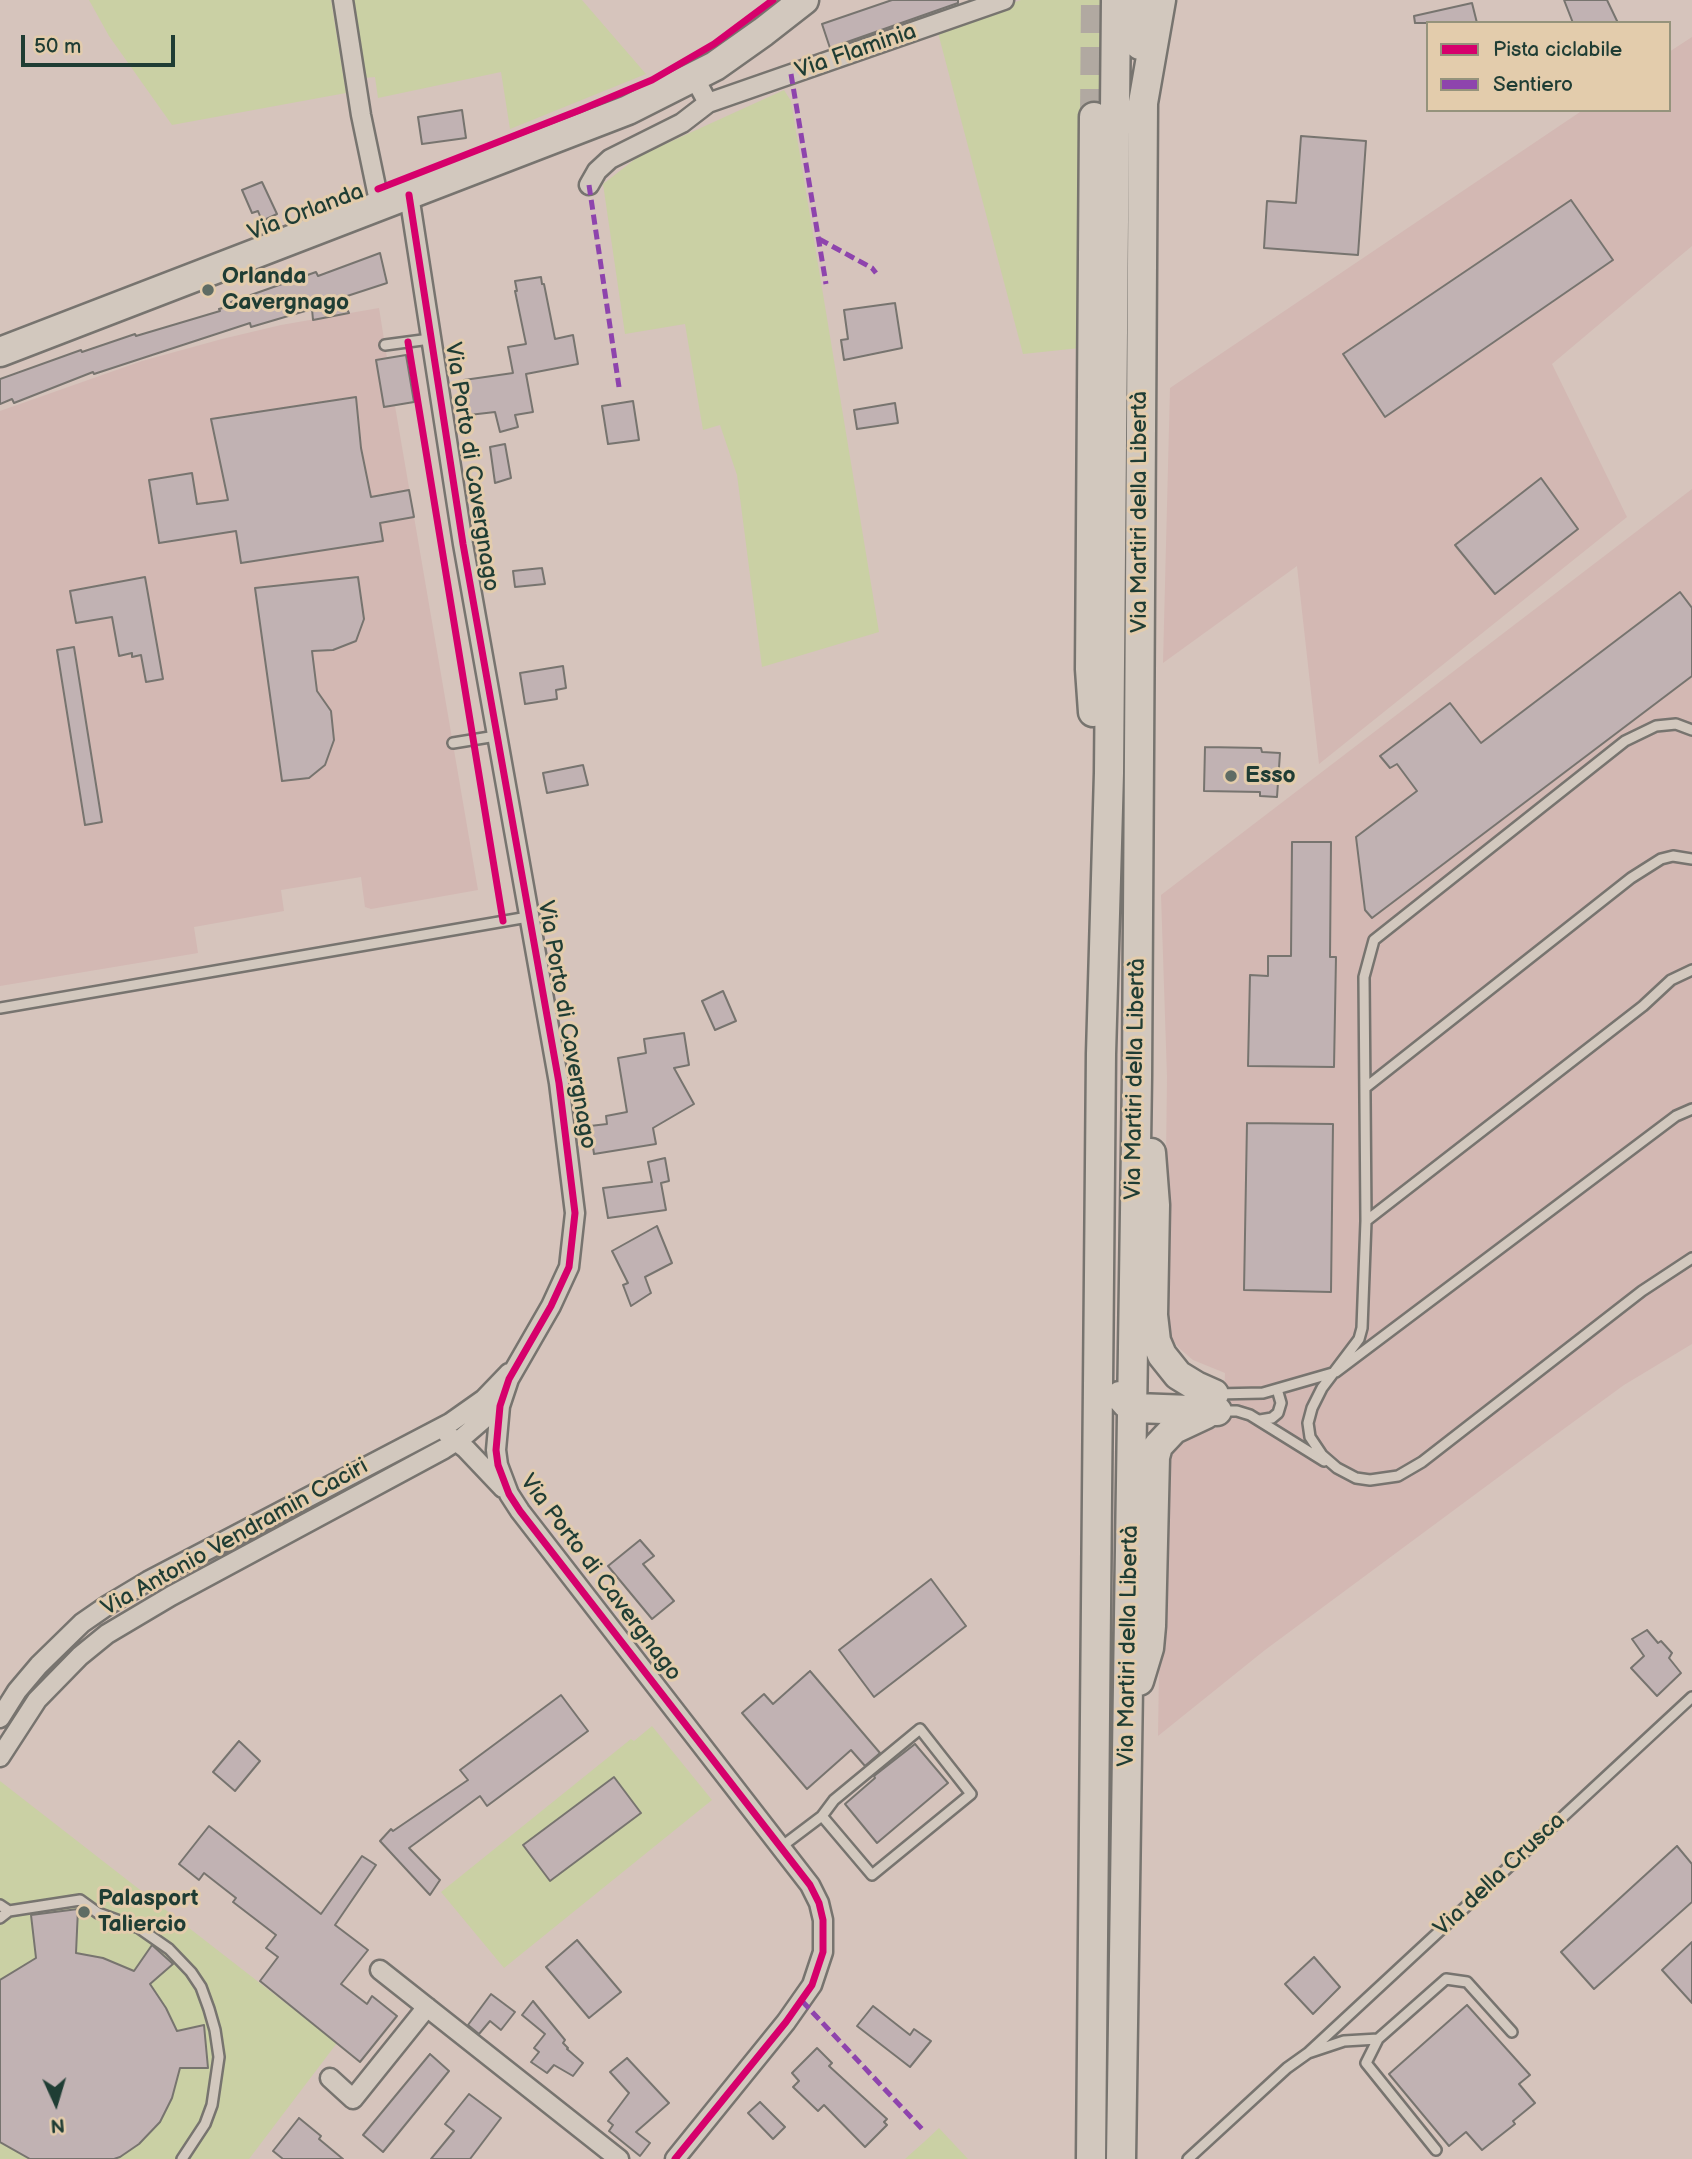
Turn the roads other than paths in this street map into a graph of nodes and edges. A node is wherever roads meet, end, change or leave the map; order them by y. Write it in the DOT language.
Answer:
graph roads {
  1 [pos="343,0"];
  2 [pos="804,0"];
  3 [pos="1004,0"];
  4 [pos="1116,0"];
  5 [pos="1140,0"];
  6 [pos="1161,0"];
  7 [pos="694,77"];
  8 [pos="708,103"];
  9 [pos="1143,103"];
  10 [pos="1094,117"];
  11 [pos="589,185"];
  12 [pos="409,195"];
  13 [pos="380,206"];
  14 [pos="430,339"];
  15 [pos="385,345"];
  16 [pos="0,352"];
  17 [pos="1692,730"];
  18 [pos="496,736"];
  19 [pos="453,743"];
  20 [pos="1692,859"];
  21 [pos="1104,893"];
  22 [pos="527,917"];
  23 [pos="1692,970"];
  24 [pos="0,1008"];
  25 [pos="1102,1067"];
  26 [pos="1137,1077"];
  27 [pos="1365,1088"];
  28 [pos="1692,1110"];
  29 [pos="1366,1221"];
  30 [pos="1692,1258"];
  31 [pos="520,1360"];
  32 [pos="1336,1372"];
  33 [pos="1277,1389"];
  34 [pos="1130,1402"];
  35 [pos="1216,1402"];
  36 [pos="500,1405"];
  37 [pos="1260,1420"];
  38 [pos="427,1434"];
  39 [pos="457,1441"];
  40 [pos="1337,1468"];
  41 [pos="509,1494"];
  42 [pos="1097,1672"];
  43 [pos="1692,1698"];
  44 [pos="1129,1713"];
  45 [pos="0,1718"];
  46 [pos="0,1757"];
  47 [pos="822,1816"];
  48 [pos="781,1847"];
  49 [pos="0,1905"];
  50 [pos="9,1911"];
  51 [pos="0,1918"];
  52 [pos="380,1970"];
  53 [pos="427,2007"];
  54 [pos="1512,2032"];
  55 [pos="1378,2039"];
  56 [pos="1308,2053"];
  57 [pos="330,2078"];
  58 [pos="1436,2150"];
  59 [pos="182,2159"];
  60 [pos="619,2159"];
  61 [pos="676,2159"];
  62 [pos="1091,2159"];
  63 [pos="1121,2159"];
  64 [pos="1188,2159"];
  1 -- 13 [label="street"];
  2 -- 7 [label="main road, Via Orlanda"];
  3 -- 8 [label="street, Via Flaminia"];
  4 -- 21 [label="main road, Via Martiri della Libertà"];
  5 -- 9 [label="main road"];
  6 -- 9 [label="main road, Via Martiri della Libertà"];
  7 -- 8 [label="street"];
  7 -- 12 [label="main road, Via Orlanda"];
  8 -- 11 [label="street, Via Flaminia"];
  9 -- 26 [label="main road, Via Martiri della Libertà"];
  10 -- 21 [label="main road, Via Martiri della Libertà"];
  12 -- 13 [label="main road, Via Orlanda"];
  12 -- 14 [label="street, Via Porto di Cavergnago"];
  13 -- 16 [label="main road, Via Orlanda"];
  14 -- 15 [label="lane"];
  14 -- 18 [label="street, Via Porto di Cavergnago"];
  17 -- 27 [label="lane"];
  18 -- 19 [label="lane"];
  18 -- 22 [label="street, Via Porto di Cavergnago"];
  20 -- 27 [label="lane"];
  21 -- 25 [label="main road, Via Martiri della Libertà"];
  22 -- 24 [label="lane"];
  22 -- 31 [label="street, Via Porto di Cavergnago"];
  23 -- 29 [label="lane"];
  25 -- 34 [label="main road"];
  25 -- 42 [label="main road, Via Martiri della Libertà"];
  26 -- 34 [label="main road, Via Martiri della Libertà"];
  26 -- 35 [label="main road"];
  27 -- 29 [label="lane"];
  28 -- 32 [label="lane"];
  29 -- 32 [label="lane"];
  30 -- 40 [label="lane"];
  31 -- 36 [label="street, Via Porto di Cavergnago"];
  31 -- 38 [label="street, Via Antonio Vendramin Caciri"];
  32 -- 33 [label="lane"];
  32 -- 40 [label="lane"];
  33 -- 35 [label="lane"];
  33 -- 37 [label="lane"];
  34 -- 35 [label="main road"];
  34 -- 42 [label="main road"];
  34 -- 44 [label="main road, Via Martiri della Libertà"];
  35 -- 37 [label="lane"];
  35 -- 44 [label="main road"];
  36 -- 39 [label="street"];
  36 -- 41 [label="street, Via Porto di Cavergnago"];
  37 -- 40 [label="lane"];
  38 -- 39 [label="street"];
  38 -- 45 [label="street, Via Antonio Vendramin Caciri"];
  39 -- 41 [label="street"];
  39 -- 46 [label="street"];
  41 -- 48 [label="street, Via Porto di Cavergnago"];
  42 -- 62 [label="main road, Via Martiri della Libertà"];
  43 -- 56 [label="lane, Via della Crusca"];
  44 -- 63 [label="main road, Via Martiri della Libertà"];
  47 -- 47 [label="lane"];
  47 -- 48 [label="lane"];
  48 -- 61 [label="street, Via Porto di Cavergnago"];
  49 -- 50 [label="lane"];
  50 -- 51 [label="lane"];
  50 -- 59 [label="lane"];
  52 -- 53 [label="street"];
  53 -- 57 [label="street"];
  53 -- 60 [label="street"];
  54 -- 55 [label="lane"];
  55 -- 56 [label="lane"];
  55 -- 58 [label="lane"];
  56 -- 64 [label="lane"];
}
